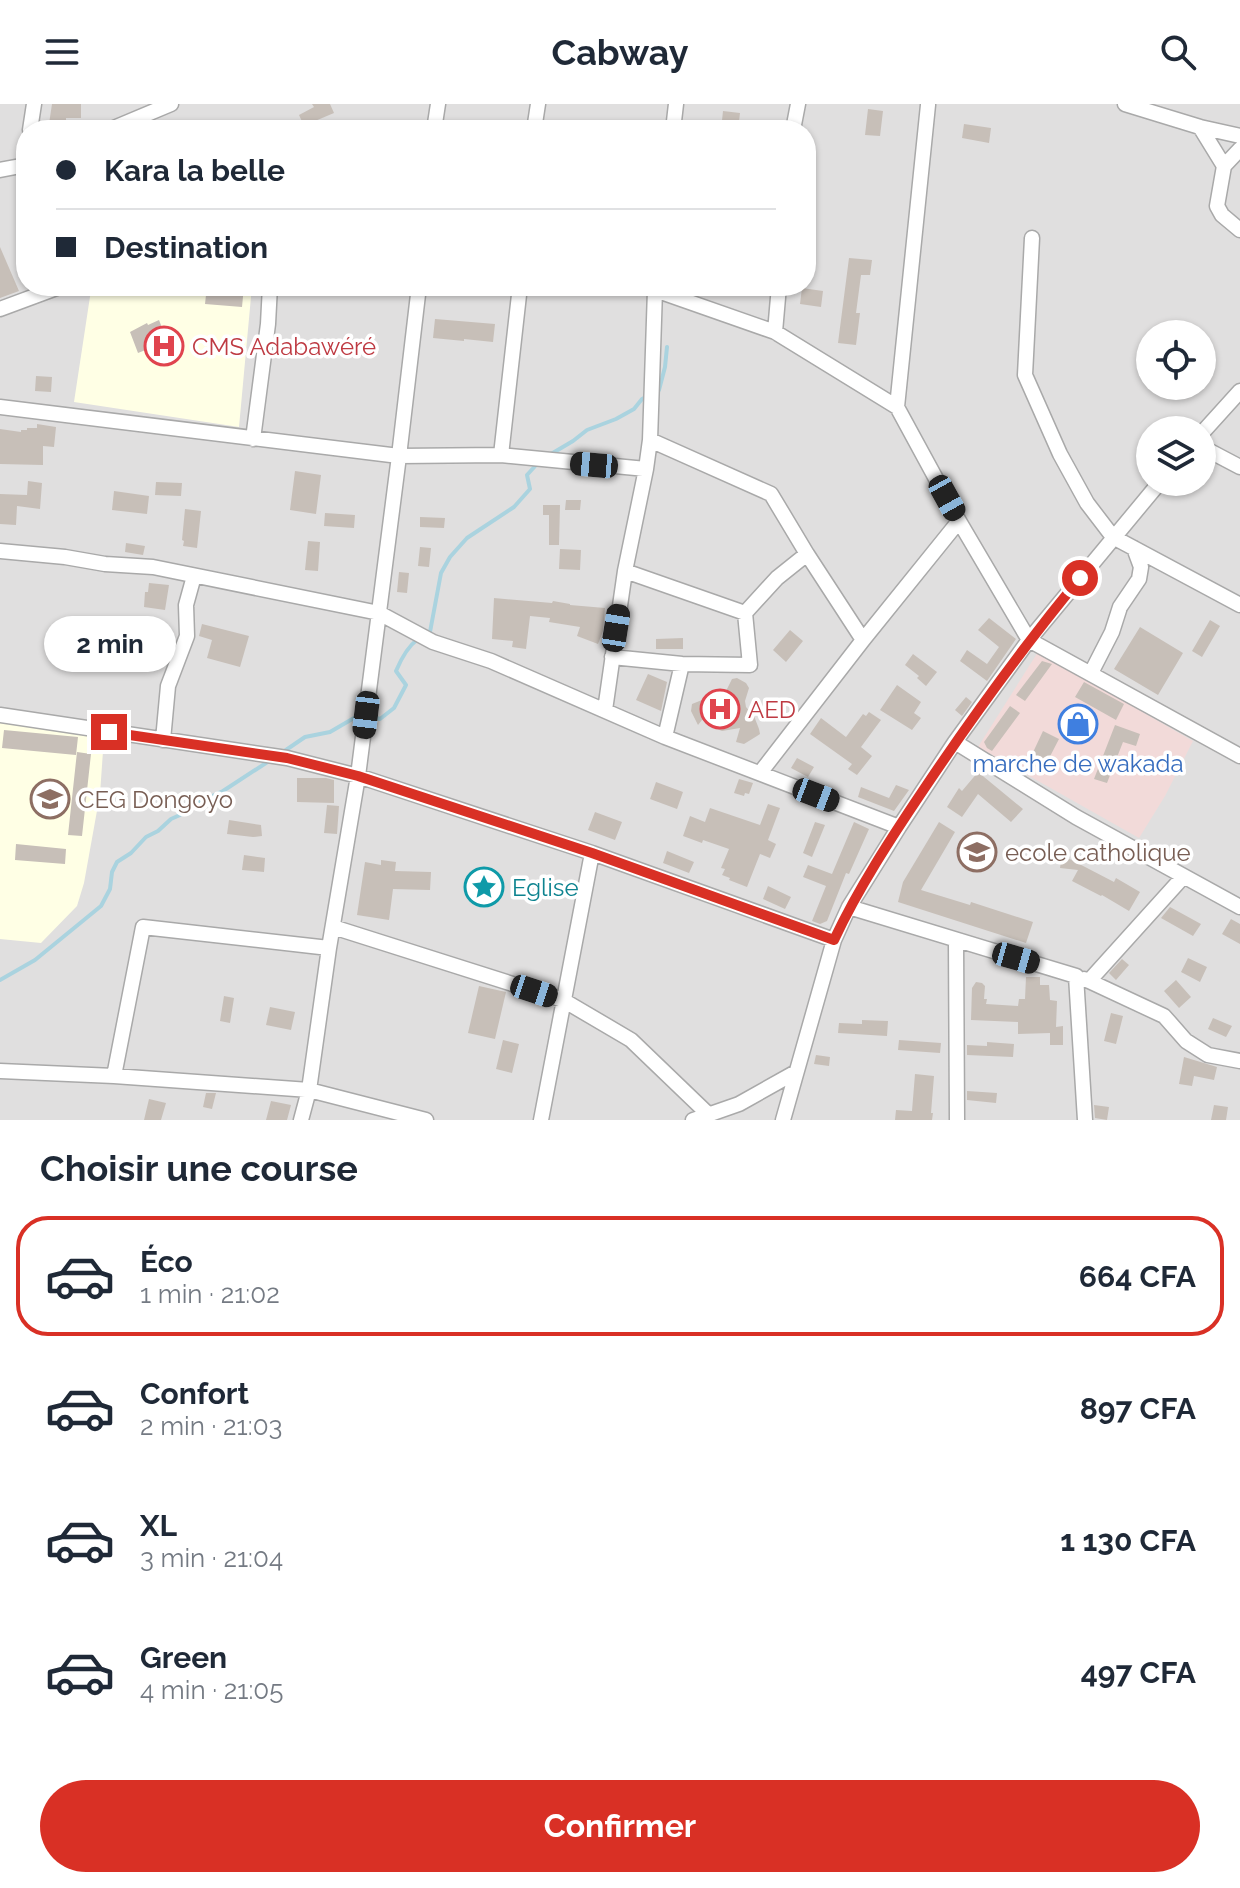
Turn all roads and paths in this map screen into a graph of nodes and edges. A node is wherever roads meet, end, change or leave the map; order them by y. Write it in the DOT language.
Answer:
graph roads {
  1 [pos="171,104"];
  2 [pos="928,104"];
  3 [pos="1125,104"];
  4 [pos="133,120"];
  5 [pos="1200,127"];
  6 [pos="1240,136"];
  7 [pos="1240,149"];
  8 [pos="1224,166"];
  9 [pos="1240,230"];
  10 [pos="1032,238"];
  11 [pos="35,296"];
  12 [pos="269,296"];
  13 [pos="418,296"];
  14 [pos="519,296"];
  15 [pos="652,296"];
  16 [pos="677,296"];
  17 [pos="778,296"];
  18 [pos="0,309"];
  19 [pos="775,332"];
  20 [pos="1240,391"];
  21 [pos="0,407"];
  22 [pos="897,407"];
  23 [pos="1216,418"];
  24 [pos="253,439"];
  25 [pos="650,440"];
  26 [pos="1216,454"];
  27 [pos="501,455"];
  28 [pos="399,456"];
  29 [pos="1240,467"];
  30 [pos="646,469"];
  31 [pos="1148,496"];
  32 [pos="959,521"];
  33 [pos="1113,537"];
  34 [pos="1134,548"];
  35 [pos="0,551"];
  36 [pos="807,554"];
  37 [pos="625,571"];
  38 [pos="194,576"];
  39 [pos="1240,605"];
  40 [pos="379,613"];
  41 [pos="745,613"];
  42 [pos="863,640"];
  43 [pos="1029,640"];
  44 [pos="612,657"];
  45 [pos="682,664"];
  46 [pos="1091,673"];
  47 [pos="605,710"];
  48 [pos="0,715"];
  49 [pos="665,737"];
  50 [pos="163,740"];
  51 [pos="955,742"];
  52 [pos="1240,756"];
  53 [pos="760,773"];
  54 [pos="358,776"];
  55 [pos="899,827"];
  56 [pos="592,853"];
  57 [pos="1183,877"];
  58 [pos="849,907"];
  59 [pos="1240,907"];
  60 [pos="333,927"];
  61 [pos="834,940"];
  62 [pos="956,941"];
  63 [pos="329,948"];
  64 [pos="1083,979"];
  65 [pos="563,1000"];
  66 [pos="1240,1061"];
  67 [pos="0,1071"];
  68 [pos="796,1072"];
  69 [pos="114,1076"];
  70 [pos="309,1090"];
  71 [pos="701,1117"];
  72 [pos="301,1120"];
  73 [pos="426,1120"];
  74 [pos="541,1120"];
  75 [pos="783,1120"];
  76 [pos="957,1120"];
  77 [pos="1085,1120"];
  1 -- 4 [label="street"];
  2 -- 22 [label="street"];
  3 -- 5 [label="street"];
  5 -- 6 [label="street"];
  5 -- 8 [label="street"];
  7 -- 8 [label="street"];
  8 -- 9 [label="street"];
  10 -- 33 [label="street"];
  11 -- 18 [label="street"];
  12 -- 24 [label="street"];
  13 -- 28 [label="street"];
  14 -- 27 [label="street"];
  15 -- 25 [label="street"];
  16 -- 19 [label="street"];
  17 -- 19 [label="street"];
  19 -- 22 [label="street"];
  20 -- 23 [label="street"];
  21 -- 24 [label="street"];
  22 -- 32 [label="street"];
  24 -- 28 [label="street"];
  25 -- 30 [label="street"];
  25 -- 36 [label="street"];
  26 -- 29 [label="street"];
  27 -- 28 [label="street"];
  27 -- 30 [label="street"];
  28 -- 40 [label="street"];
  30 -- 37 [label="street"];
  31 -- 33 [label="street"];
  32 -- 42 [label="street"];
  32 -- 43 [label="street"];
  33 -- 34 [label="street"];
  33 -- 43 [label="street"];
  34 -- 39 [label="street"];
  34 -- 46 [label="street"];
  35 -- 38 [label="street"];
  36 -- 41 [label="street"];
  36 -- 42 [label="street"];
  37 -- 41 [label="street"];
  37 -- 44 [label="street"];
  38 -- 40 [label="street"];
  38 -- 50 [label="street"];
  40 -- 47 [label="street"];
  40 -- 54 [label="street"];
  41 -- 45 [label="street"];
  42 -- 53 [label="street"];
  43 -- 46 [label="street"];
  43 -- 51 [label="street"];
  44 -- 45 [label="street"];
  44 -- 47 [label="street"];
  45 -- 49 [label="street"];
  46 -- 52 [label="street"];
  47 -- 49 [label="street"];
  48 -- 50 [label="street"];
  49 -- 53 [label="street"];
  50 -- 54 [label="street"];
  51 -- 55 [label="street"];
  51 -- 57 [label="street"];
  53 -- 55 [label="street"];
  54 -- 56 [label="street"];
  54 -- 60 [label="street"];
  55 -- 58 [label="street"];
  56 -- 61 [label="street"];
  56 -- 65 [label="street"];
  57 -- 59 [label="street"];
  57 -- 64 [label="street"];
  58 -- 61 [label="street"];
  58 -- 62 [label="street"];
  60 -- 63 [label="street"];
  60 -- 65 [label="street"];
  61 -- 68 [label="street"];
  62 -- 64 [label="street"];
  62 -- 76 [label="street"];
  63 -- 69 [label="street"];
  63 -- 70 [label="street"];
  64 -- 66 [label="street"];
  64 -- 77 [label="street"];
  65 -- 71 [label="street"];
  65 -- 74 [label="street"];
  67 -- 69 [label="street"];
  68 -- 71 [label="street"];
  68 -- 75 [label="street"];
  69 -- 70 [label="street"];
  70 -- 72 [label="street"];
  70 -- 73 [label="street"];
}
